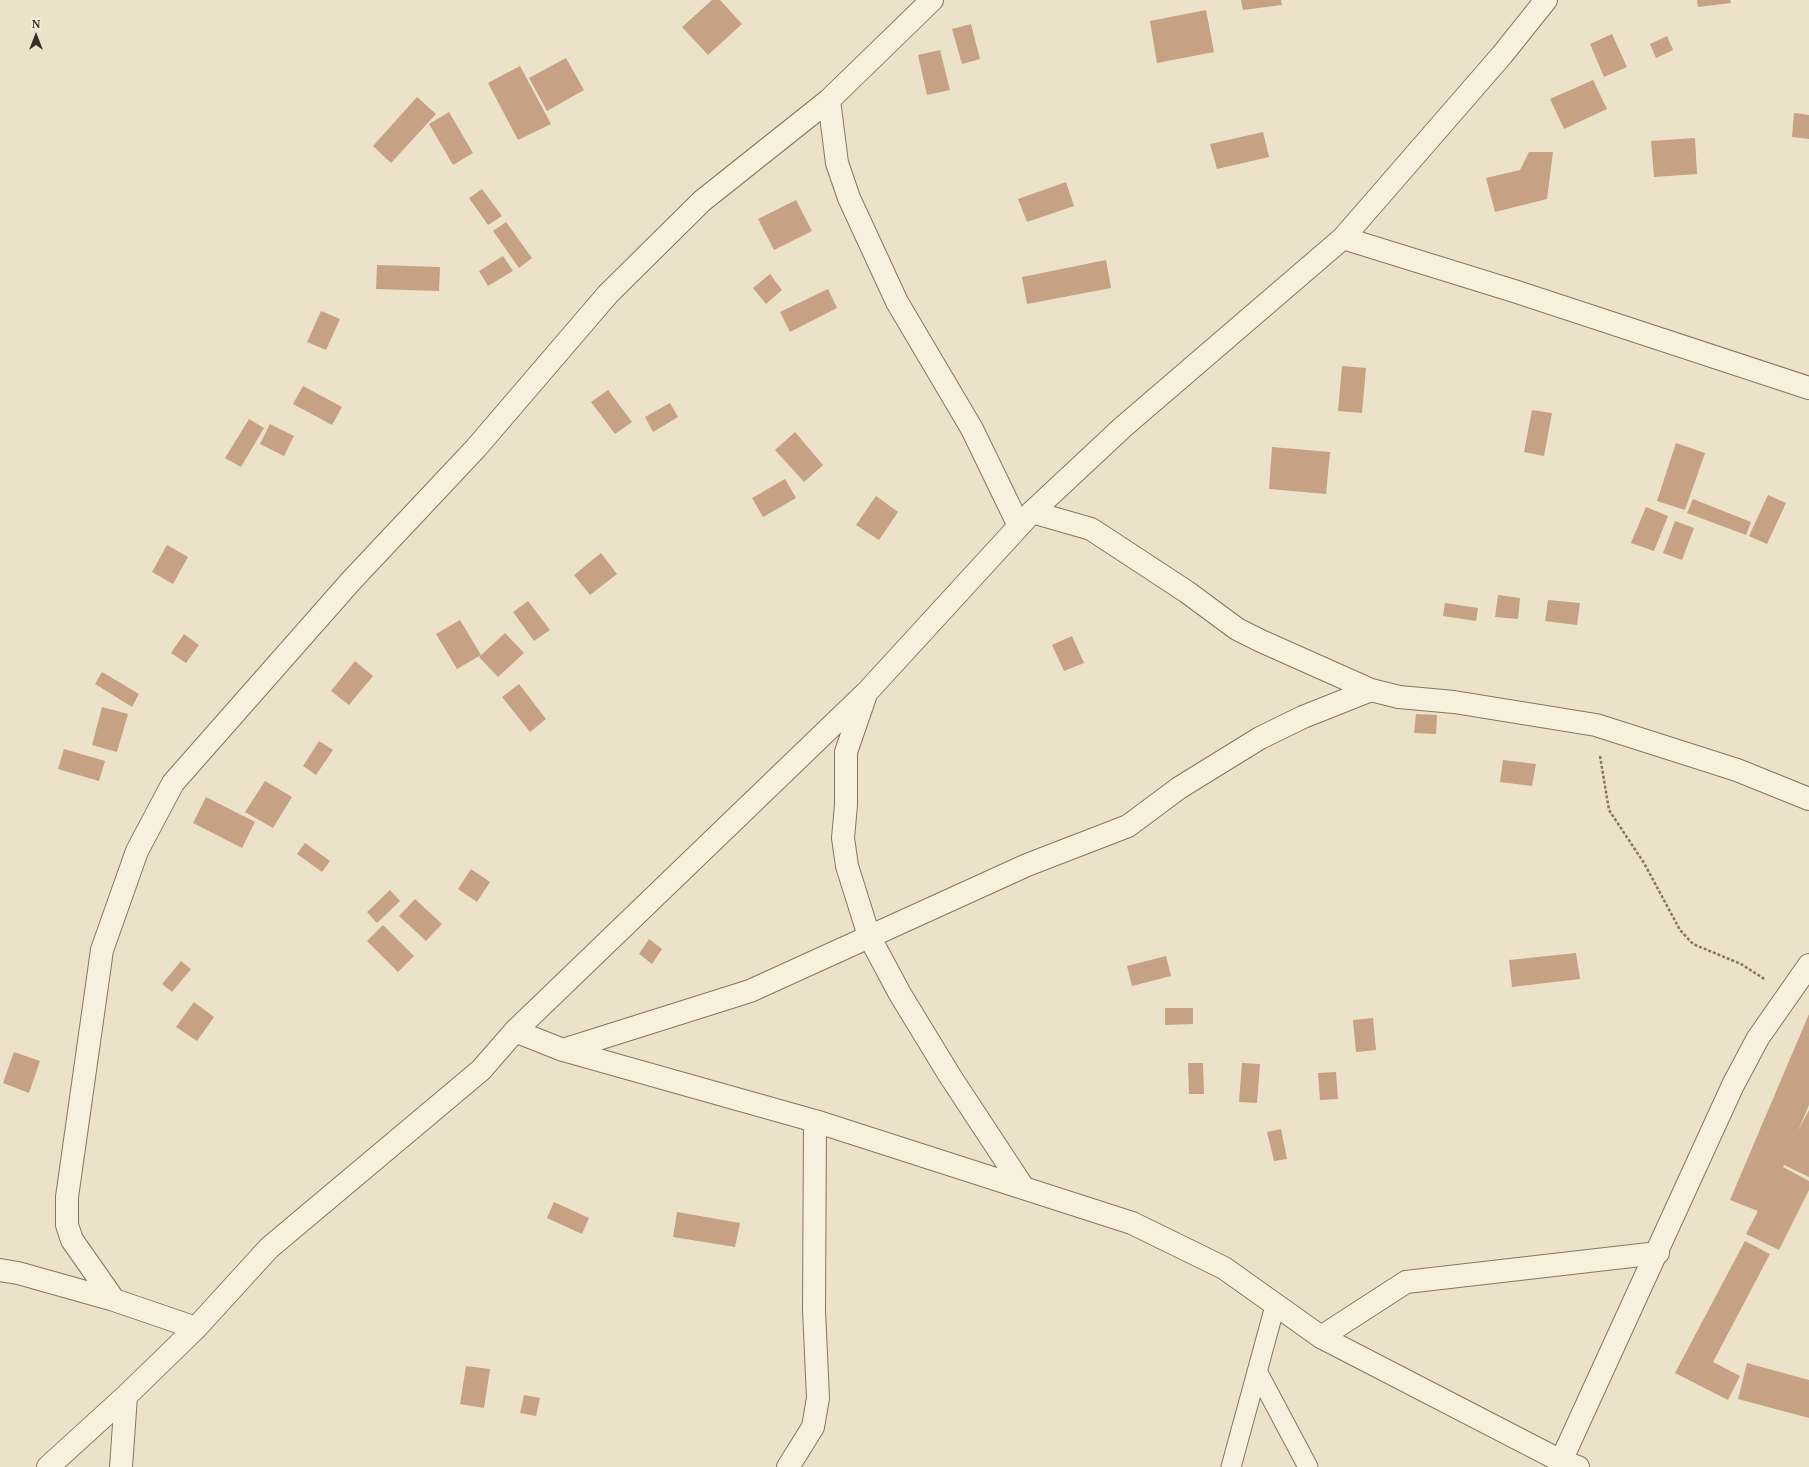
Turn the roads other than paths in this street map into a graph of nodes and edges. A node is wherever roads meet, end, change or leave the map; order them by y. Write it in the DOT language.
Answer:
graph roads {
  1 [pos="932,0"];
  2 [pos="1546,0"];
  3 [pos="829,100"];
  4 [pos="1343,238"];
  5 [pos="1809,388"];
  6 [pos="1026,519"];
  7 [pos="1371,690"];
  8 [pos="867,692"];
  9 [pos="1809,799"];
  10 [pos="869,936"];
  11 [pos="1809,965"];
  12 [pos="515,1031"];
  13 [pos="564,1050"];
  14 [pos="815,1121"];
  15 [pos="1023,1187"];
  16 [pos="1658,1253"];
  17 [pos="0,1270"];
  18 [pos="114,1300"];
  19 [pos="1275,1306"];
  20 [pos="196,1328"];
  21 [pos="1321,1337"];
  22 [pos="1257,1371"];
  23 [pos="126,1396"];
  24 [pos="1569,1464"];
  25 [pos="48,1467"];
  26 [pos="121,1467"];
  27 [pos="788,1467"];
  28 [pos="1231,1467"];
  29 [pos="1308,1467"];
  1 -- 3 [label="street"];
  2 -- 4 [label="street"];
  3 -- 6 [label="street"];
  3 -- 18 [label="street"];
  4 -- 5 [label="street"];
  4 -- 6 [label="street"];
  6 -- 7 [label="street"];
  6 -- 8 [label="street"];
  7 -- 9 [label="street"];
  7 -- 10 [label="street"];
  8 -- 10 [label="street"];
  8 -- 12 [label="street"];
  10 -- 13 [label="street"];
  10 -- 15 [label="street"];
  11 -- 16 [label="street"];
  12 -- 13 [label="street"];
  12 -- 20 [label="street"];
  13 -- 14 [label="street"];
  14 -- 15 [label="street"];
  14 -- 27 [label="street"];
  15 -- 19 [label="street"];
  16 -- 21 [label="street"];
  16 -- 24 [label="street"];
  17 -- 18 [label="street"];
  18 -- 20 [label="street"];
  19 -- 21 [label="street"];
  19 -- 22 [label="lane"];
  20 -- 23 [label="street"];
  21 -- 24 [label="street"];
  22 -- 28 [label="lane"];
  22 -- 29 [label="lane"];
  23 -- 25 [label="street"];
  23 -- 26 [label="street"];
}
